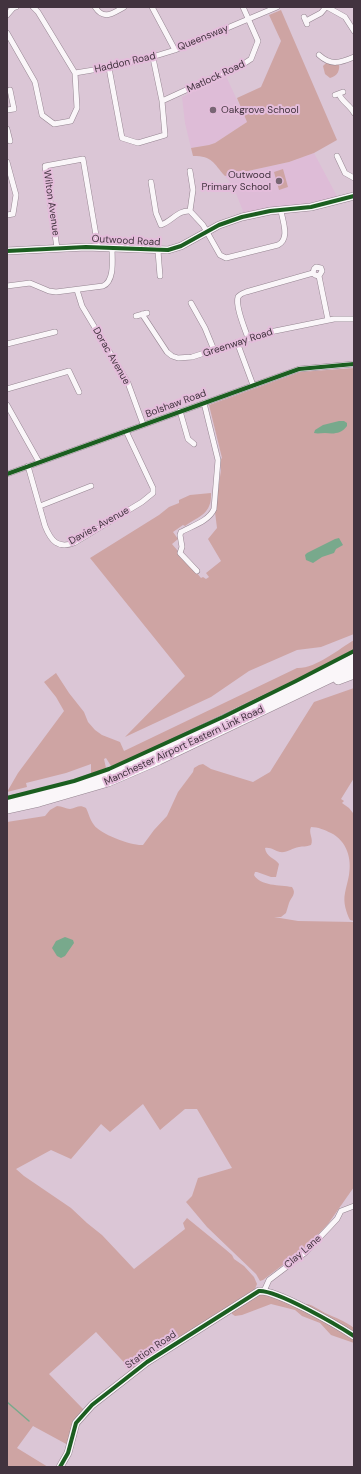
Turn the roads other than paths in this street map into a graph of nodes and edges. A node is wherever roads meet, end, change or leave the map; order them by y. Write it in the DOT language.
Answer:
graph roads {
  1 [pos="16,7"];
  2 [pos="33,7"];
  3 [pos="95,7"];
  4 [pos="124,7"];
  5 [pos="152,7"];
  6 [pos="243,7"];
  7 [pos="277,7"];
  8 [pos="326,7"];
  9 [pos="339,10"];
  10 [pos="7,15"];
  11 [pos="249,19"];
  12 [pos="306,21"];
  13 [pos="354,31"];
  14 [pos="7,33"];
  15 [pos="174,50"];
  16 [pos="319,55"];
  17 [pos="354,56"];
  18 [pos="153,58"];
  19 [pos="110,68"];
  20 [pos="75,73"];
  21 [pos="10,90"];
  22 [pos="339,94"];
  23 [pos="162,101"];
  24 [pos="7,110"];
  25 [pos="354,113"];
  26 [pos="7,132"];
  27 [pos="10,141"];
  28 [pos="337,156"];
  29 [pos="7,162"];
  30 [pos="190,171"];
  31 [pos="354,180"];
  32 [pos="151,182"];
  33 [pos="354,196"];
  34 [pos="190,211"];
  35 [pos="281,211"];
  36 [pos="7,215"];
  37 [pos="206,231"];
  38 [pos="98,247"];
  39 [pos="57,248"];
  40 [pos="112,248"];
  41 [pos="7,251"];
  42 [pos="158,251"];
  43 [pos="313,273"];
  44 [pos="160,276"];
  45 [pos="319,276"];
  46 [pos="7,286"];
  47 [pos="77,290"];
  48 [pos="190,303"];
  49 [pos="136,316"];
  50 [pos="354,319"];
  51 [pos="328,320"];
  52 [pos="55,332"];
  53 [pos="248,338"];
  54 [pos="237,342"];
  55 [pos="7,344"];
  56 [pos="214,350"];
  57 [pos="354,364"];
  58 [pos="253,385"];
  59 [pos="7,389"];
  60 [pos="79,392"];
  61 [pos="204,403"];
  62 [pos="7,404"];
  63 [pos="180,412"];
  64 [pos="143,424"];
  65 [pos="126,431"];
  66 [pos="194,444"];
  67 [pos="39,462"];
  68 [pos="28,466"];
  69 [pos="7,474"];
  70 [pos="91,486"];
  71 [pos="40,506"];
  72 [pos="197,571"];
  73 [pos="354,654"];
  74 [pos="354,658"];
  75 [pos="354,667"];
  76 [pos="354,674"];
  77 [pos="279,694"];
  78 [pos="290,697"];
  79 [pos="7,801"];
  80 [pos="7,809"];
  81 [pos="354,1206"];
  82 [pos="264,1291"];
  83 [pos="354,1336"];
  84 [pos="60,1467"];
  1 -- 10 [label="street"];
  2 -- 20 [label="street"];
  3 -- 4 [label="street"];
  5 -- 15 [label="street, Queensway"];
  6 -- 11 [label="street, Matlock Road"];
  7 -- 11 [label="street, Queensway"];
  8 -- 9 [label="street"];
  8 -- 12 [label="street"];
  9 -- 13 [label="street"];
  11 -- 15 [label="street, Queensway"];
  11 -- 23 [label="street, Matlock Road"];
  14 -- 20 [label="street"];
  15 -- 18 [label="street, Haddon Road"];
  16 -- 17 [label="street"];
  18 -- 19 [label="street, Haddon Road"];
  18 -- 23 [label="street"];
  19 -- 20 [label="street, Haddon Road"];
  19 -- 23 [label="street"];
  21 -- 24 [label="street"];
  22 -- 25 [label="street"];
  26 -- 27 [label="street"];
  28 -- 31 [label="street"];
  29 -- 36 [label="street"];
  30 -- 34 [label="street"];
  32 -- 34 [label="street"];
  33 -- 35 [label="street, Outwood Road"];
  34 -- 37 [label="street"];
  35 -- 37 [label="street, Outwood Road"];
  35 -- 37 [label="street"];
  37 -- 42 [label="street, Outwood Road"];
  38 -- 39 [label="street, Outwood Road"];
  38 -- 39 [label="street, Wilton Avenue"];
  38 -- 40 [label="street, Outwood Road"];
  39 -- 41 [label="street, Outwood Road"];
  40 -- 42 [label="street, Outwood Road"];
  40 -- 47 [label="street"];
  42 -- 44 [label="street"];
  43 -- 45 [label="street"];
  43 -- 45 [label="street"];
  43 -- 53 [label="street"];
  45 -- 51 [label="street"];
  46 -- 47 [label="street"];
  47 -- 64 [label="street, Dorac Avenue"];
  48 -- 56 [label="street"];
  49 -- 56 [label="street, Greenway Road"];
  50 -- 51 [label="street, Greenway Road"];
  51 -- 53 [label="street, Greenway Road"];
  52 -- 55 [label="street"];
  53 -- 54 [label="street, Greenway Road"];
  54 -- 56 [label="street, Greenway Road"];
  54 -- 58 [label="street"];
  57 -- 58 [label="street, Bolshaw Road"];
  58 -- 61 [label="street, Bolshaw Road"];
  59 -- 60 [label="street"];
  61 -- 63 [label="street, Bolshaw Road"];
  61 -- 72 [label="street"];
  62 -- 67 [label="street"];
  63 -- 64 [label="street, Bolshaw Road"];
  63 -- 66 [label="street"];
  64 -- 65 [label="street, Bolshaw Road"];
  65 -- 67 [label="street, Bolshaw Road"];
  65 -- 71 [label="street, Davies Avenue"];
  67 -- 68 [label="street, Bolshaw Road"];
  68 -- 69 [label="street, Bolshaw Road"];
  68 -- 71 [label="street, Davies Avenue"];
  70 -- 71 [label="street"];
  73 -- 77 [label="highway"];
  74 -- 77 [label="highway, Manchester Airport Eastern Link Road"];
  75 -- 78 [label="highway, Manchester Airport Eastern Link Road"];
  76 -- 78 [label="highway"];
  77 -- 79 [label="highway, Manchester Airport Eastern Link Road"];
  78 -- 80 [label="highway, Manchester Airport Eastern Link Road"];
  81 -- 82 [label="street, Clay Lane"];
  82 -- 83 [label="street"];
  82 -- 84 [label="street, Station Road"];
}
